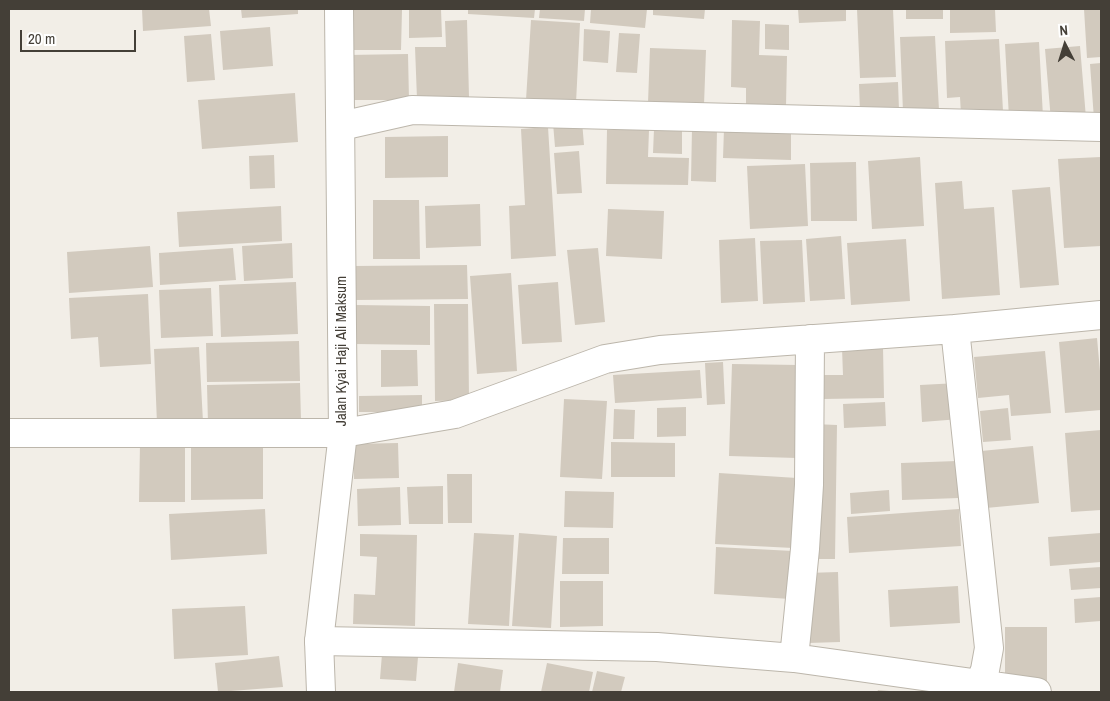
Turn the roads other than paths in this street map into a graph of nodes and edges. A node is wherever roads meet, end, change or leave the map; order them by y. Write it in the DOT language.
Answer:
graph roads {
  1 [pos="339,9"];
  2 [pos="341,126"];
  3 [pos="1101,127"];
  4 [pos="1101,315"];
  5 [pos="955,329"];
  6 [pos="810,339"];
  7 [pos="9,433"];
  8 [pos="343,433"];
  9 [pos="319,641"];
  10 [pos="794,658"];
  11 [pos="978,689"];
  12 [pos="321,692"];
  13 [pos="1036,692"];
  1 -- 2 [label="street, Jalan Kyai Haji Ali Maksum"];
  2 -- 3 [label="street"];
  2 -- 8 [label="street, Jalan Kyai Haji Ali Maksum"];
  4 -- 5 [label="street"];
  5 -- 6 [label="street"];
  5 -- 11 [label="street"];
  6 -- 8 [label="street"];
  6 -- 10 [label="street"];
  7 -- 8 [label="street"];
  8 -- 9 [label="street, Jalan Kyai Haji Ali Maksum"];
  9 -- 10 [label="street"];
  9 -- 12 [label="street, Jalan Kyai Haji Ali Maksum"];
  10 -- 11 [label="street"];
  11 -- 13 [label="street"];
}
